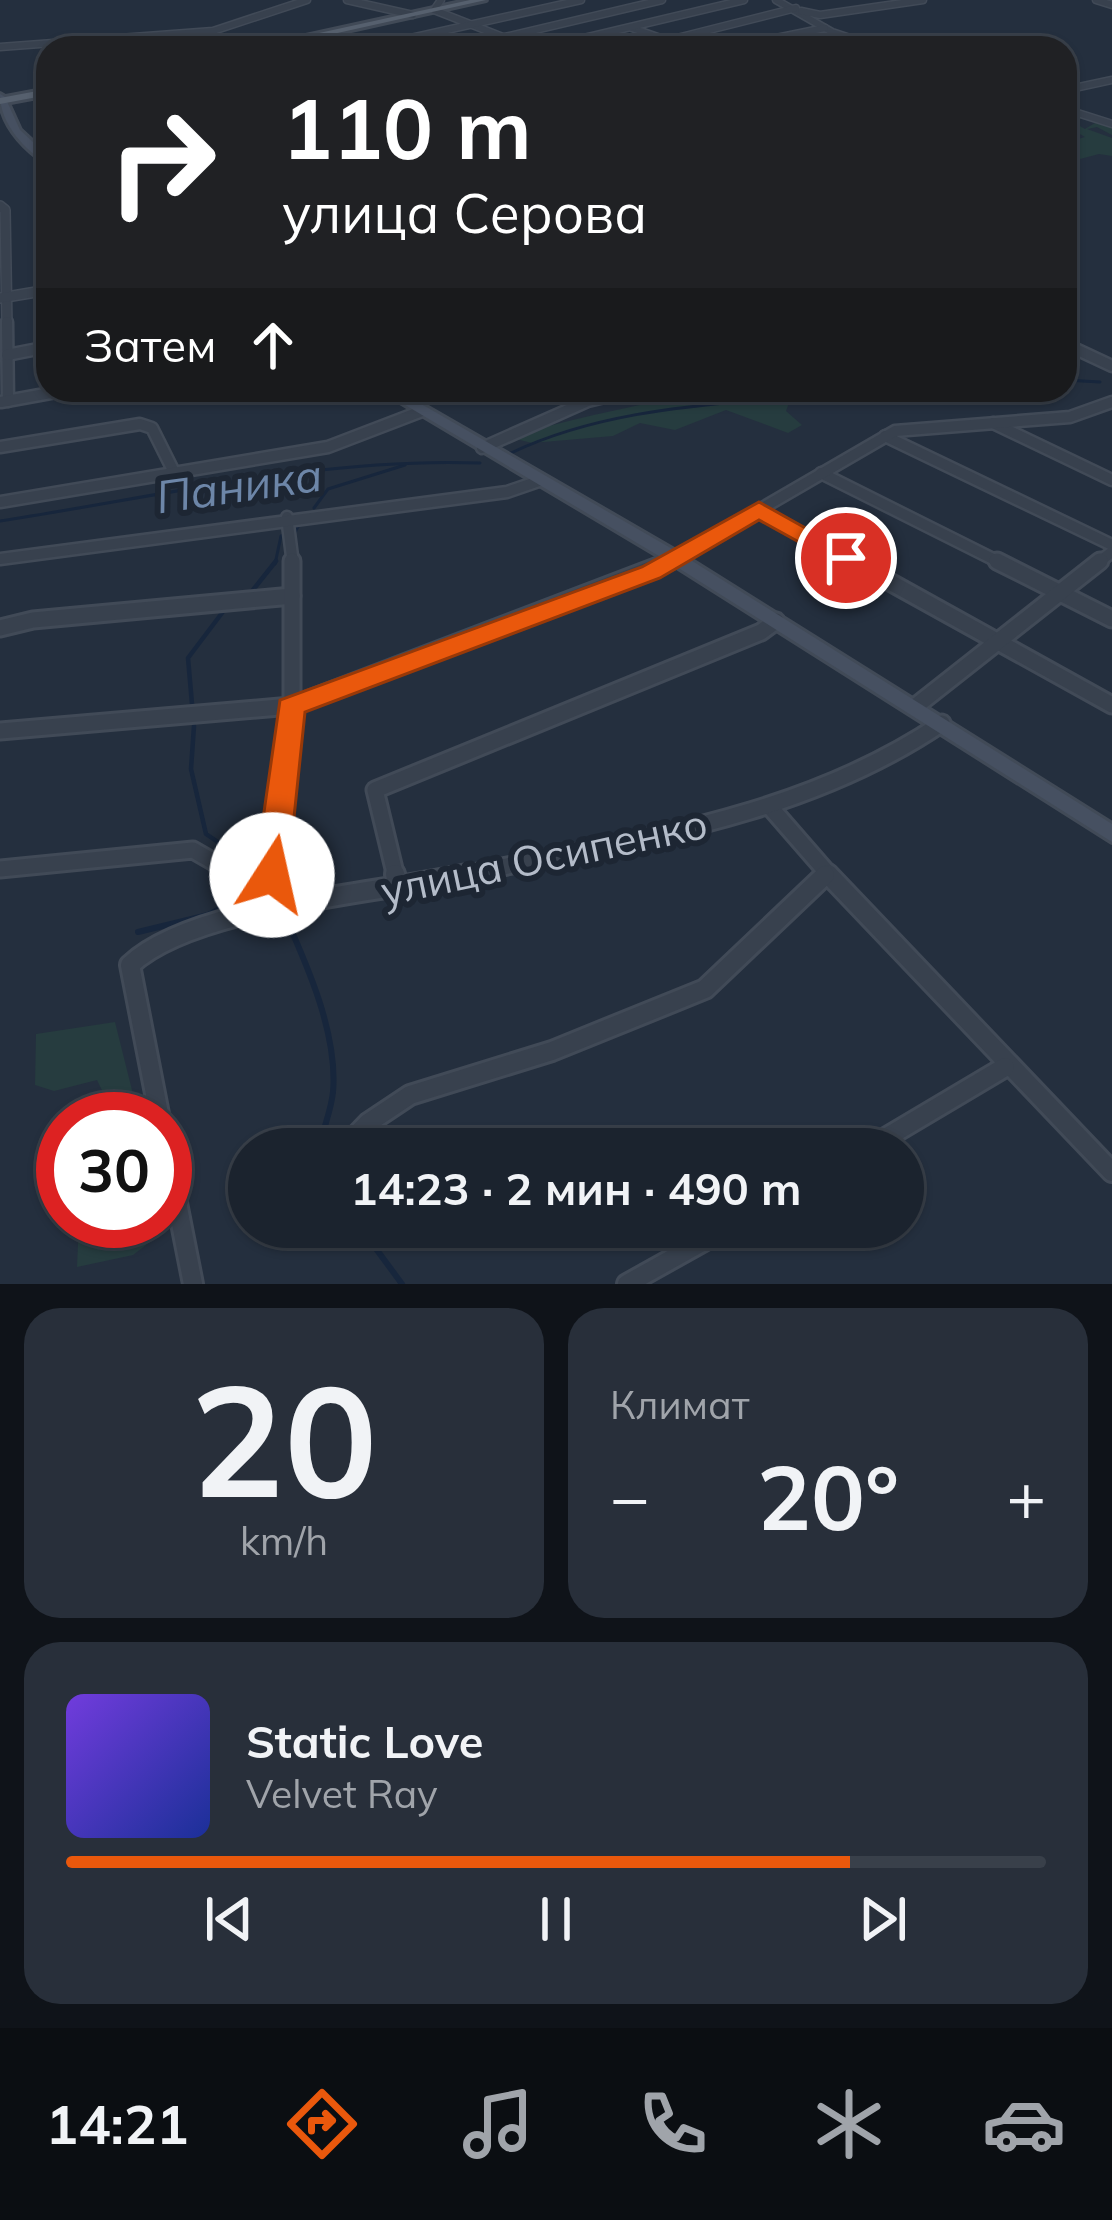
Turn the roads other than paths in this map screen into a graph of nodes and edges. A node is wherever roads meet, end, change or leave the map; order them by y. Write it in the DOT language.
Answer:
graph roads {
  1 [pos="307,0"];
  2 [pos="347,0"];
  3 [pos="482,0"];
  4 [pos="581,0"];
  5 [pos="662,0"];
  6 [pos="744,0"];
  7 [pos="776,0"];
  8 [pos="923,0"];
  9 [pos="1096,0"];
  10 [pos="437,5"];
  11 [pos="1112,5"];
  12 [pos="799,9"];
  13 [pos="413,15"];
  14 [pos="472,25"];
  15 [pos="632,28"];
  16 [pos="825,28"];
  17 [pos="425,35"];
  18 [pos="141,36"];
  19 [pos="313,36"];
  20 [pos="420,36"];
  21 [pos="503,36"];
  22 [pos="510,36"];
  23 [pos="596,36"];
  24 [pos="657,36"];
  25 [pos="686,36"];
  26 [pos="786,36"];
  27 [pos="847,36"];
  28 [pos="36,44"];
  29 [pos="0,47"];
  30 [pos="1112,80"];
  31 [pos="1077,87"];
  32 [pos="36,95"];
  33 [pos="1,100"];
  34 [pos="1077,113"];
  35 [pos="1112,124"];
  36 [pos="36,150"];
  37 [pos="0,206"];
  38 [pos="36,292"];
  39 [pos="3,297"];
  40 [pos="36,349"];
  41 [pos="1077,351"];
  42 [pos="7,355"];
  43 [pos="1109,364"];
  44 [pos="36,395"];
  45 [pos="4,401"];
  46 [pos="407,402"];
  47 [pos="572,402"];
  48 [pos="588,402"];
  49 [pos="1112,402"];
  50 [pos="577,405"];
  51 [pos="422,411"];
  52 [pos="993,423"];
  53 [pos="885,436"];
  54 [pos="0,447"];
  55 [pos="482,448"];
  56 [pos="174,472"];
  57 [pos="821,473"];
  58 [pos="1112,480"];
  59 [pos="539,482"];
  60 [pos="0,502"];
  61 [pos="759,510"];
  62 [pos="287,517"];
  63 [pos="1112,548"];
  64 [pos="675,558"];
  65 [pos="0,559"];
  66 [pos="1060,592"];
  67 [pos="292,596"];
  68 [pos="1112,619"];
  69 [pos="776,621"];
  70 [pos="0,628"];
  71 [pos="997,641"];
  72 [pos="291,706"];
  73 [pos="916,706"];
  74 [pos="1112,706"];
  75 [pos="941,723"];
  76 [pos="0,731"];
  77 [pos="771,808"];
  78 [pos="1112,834"];
  79 [pos="0,869"];
  80 [pos="825,875"];
  81 [pos="399,889"];
  82 [pos="275,906"];
  83 [pos="1005,1067"];
  84 [pos="155,1092"];
  85 [pos="364,1128"];
  86 [pos="902,1128"];
  87 [pos="1112,1172"];
  88 [pos="186,1248"];
  89 [pos="691,1248"];
  90 [pos="193,1284"];
  91 [pos="627,1284"];
  1 -- 18 [label="street"];
  2 -- 13 [label="street"];
  3 -- 10 [label="main road"];
  4 -- 14 [label="street"];
  5 -- 22 [label="street"];
  6 -- 15 [label="street"];
  7 -- 12 [label="street"];
  8 -- 12 [label="street"];
  9 -- 11 [label="street"];
  10 -- 13 [label="main road"];
  10 -- 14 [label="street"];
  12 -- 16 [label="street"];
  12 -- 25 [label="street"];
  13 -- 19 [label="main road"];
  14 -- 17 [label="street"];
  14 -- 21 [label="street"];
  15 -- 23 [label="street"];
  15 -- 24 [label="street"];
  16 -- 26 [label="street"];
  16 -- 27 [label="street"];
  17 -- 20 [label="street"];
  28 -- 29 [label="street"];
  30 -- 31 [label="street"];
  32 -- 33 [label="main road"];
  33 -- 36 [label="street"];
  34 -- 35 [label="street"];
  37 -- 39 [label="street"];
  38 -- 39 [label="street"];
  39 -- 42 [label="street"];
  40 -- 42 [label="street"];
  41 -- 43 [label="street"];
  42 -- 45 [label="street"];
  44 -- 45 [label="street"];
  46 -- 51 [label="street"];
  47 -- 50 [label="street"];
  48 -- 50 [label="street"];
  49 -- 52 [label="street"];
  50 -- 55 [label="street"];
  51 -- 55 [label="street"];
  51 -- 56 [label="street"];
  52 -- 53 [label="street"];
  52 -- 58 [label="street"];
  53 -- 57 [label="street"];
  53 -- 63 [label="street"];
  54 -- 56 [label="street"];
  55 -- 59 [label="street"];
  56 -- 60 [label="street"];
  57 -- 61 [label="street"];
  57 -- 66 [label="street"];
  59 -- 62 [label="street"];
  59 -- 64 [label="street"];
  61 -- 64 [label="street"];
  61 -- 71 [label="street"];
  62 -- 65 [label="street"];
  62 -- 67 [label="street"];
  63 -- 66 [label="street"];
  64 -- 69 [label="street"];
  64 -- 72 [label="street"];
  66 -- 68 [label="street"];
  66 -- 71 [label="street"];
  67 -- 70 [label="street"];
  67 -- 72 [label="street"];
  69 -- 73 [label="street"];
  69 -- 81 [label="street"];
  71 -- 73 [label="street"];
  71 -- 74 [label="street"];
  72 -- 76 [label="street"];
  72 -- 82 [label="street"];
  73 -- 75 [label="street"];
  75 -- 77 [label="street, улица Осипенко"];
  75 -- 78 [label="street"];
  77 -- 80 [label="street"];
  77 -- 81 [label="street, улица Осипенко"];
  79 -- 82 [label="street"];
  80 -- 83 [label="street"];
  80 -- 85 [label="street"];
  81 -- 82 [label="street, улица Осипенко"];
  82 -- 84 [label="street, улица Осипенко"];
  83 -- 86 [label="street"];
  83 -- 87 [label="street"];
  88 -- 90 [label="street"];
  89 -- 91 [label="street"];
}
